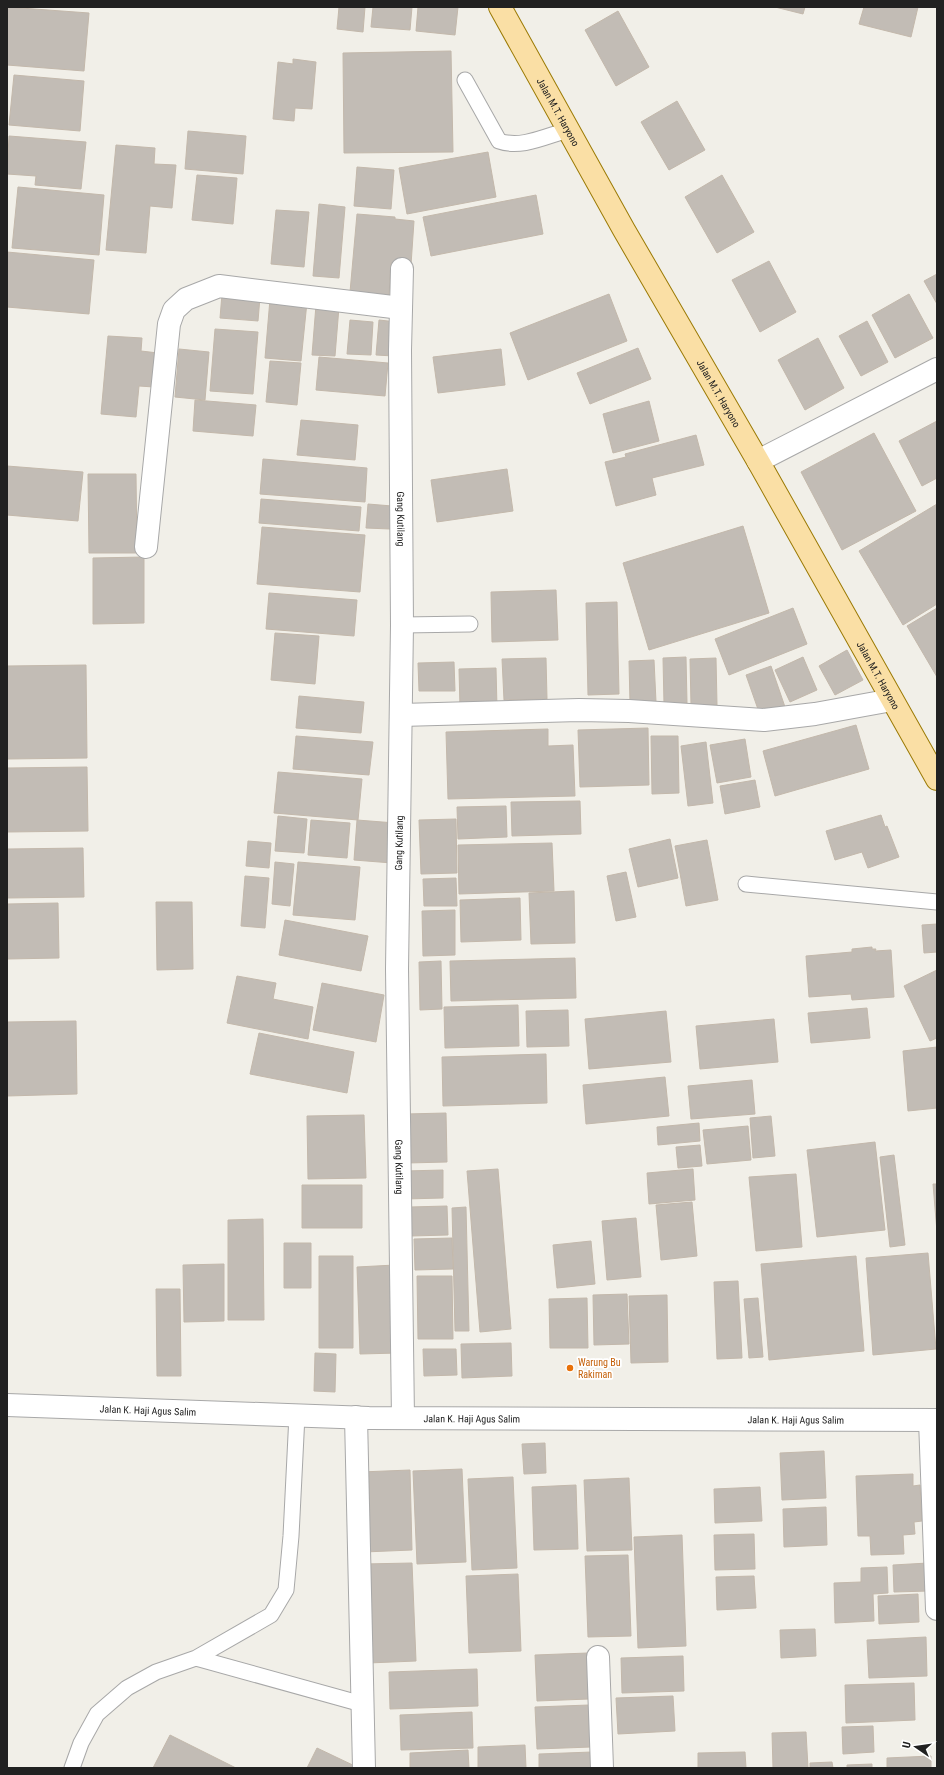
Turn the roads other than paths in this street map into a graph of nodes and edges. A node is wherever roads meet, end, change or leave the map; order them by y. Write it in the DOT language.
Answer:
graph roads {
  1 [pos="500,7"];
  2 [pos="465,80"];
  3 [pos="568,130"];
  4 [pos="402,269"];
  5 [pos="401,308"];
  6 [pos="937,369"];
  7 [pos="758,461"];
  8 [pos="146,547"];
  9 [pos="470,624"];
  10 [pos="402,625"];
  11 [pos="892,700"];
  12 [pos="401,715"];
  13 [pos="937,779"];
  14 [pos="746,884"];
  15 [pos="937,902"];
  16 [pos="7,1405"];
  17 [pos="297,1415"];
  18 [pos="356,1417"];
  19 [pos="403,1418"];
  20 [pos="933,1420"];
  21 [pos="937,1609"];
  22 [pos="598,1657"];
  23 [pos="196,1658"];
  24 [pos="362,1704"];
  25 [pos="72,1768"];
  26 [pos="364,1768"];
  27 [pos="602,1768"];
  1 -- 3 [label="main road, Jalan M.T. Haryono"];
  2 -- 3 [label="lane"];
  3 -- 7 [label="main road, Jalan M.T. Haryono"];
  4 -- 5 [label="street, Gang Kutilang"];
  5 -- 8 [label="street"];
  5 -- 10 [label="street, Gang Kutilang"];
  6 -- 7 [label="street"];
  7 -- 11 [label="main road, Jalan M.T. Haryono"];
  9 -- 10 [label="lane"];
  10 -- 12 [label="street, Gang Kutilang"];
  11 -- 12 [label="street"];
  11 -- 13 [label="main road, Jalan M.T. Haryono"];
  12 -- 19 [label="street, Gang Kutilang"];
  14 -- 15 [label="lane"];
  16 -- 17 [label="street, Jalan K. Haji Agus Salim"];
  17 -- 18 [label="street, Jalan K. Haji Agus Salim"];
  17 -- 23 [label="lane"];
  18 -- 19 [label="street, Jalan K. Haji Agus Salim"];
  18 -- 24 [label="street"];
  19 -- 20 [label="street, Jalan K. Haji Agus Salim"];
  20 -- 21 [label="street"];
  22 -- 27 [label="street"];
  23 -- 24 [label="lane"];
  23 -- 25 [label="lane"];
  24 -- 26 [label="street"];
}
